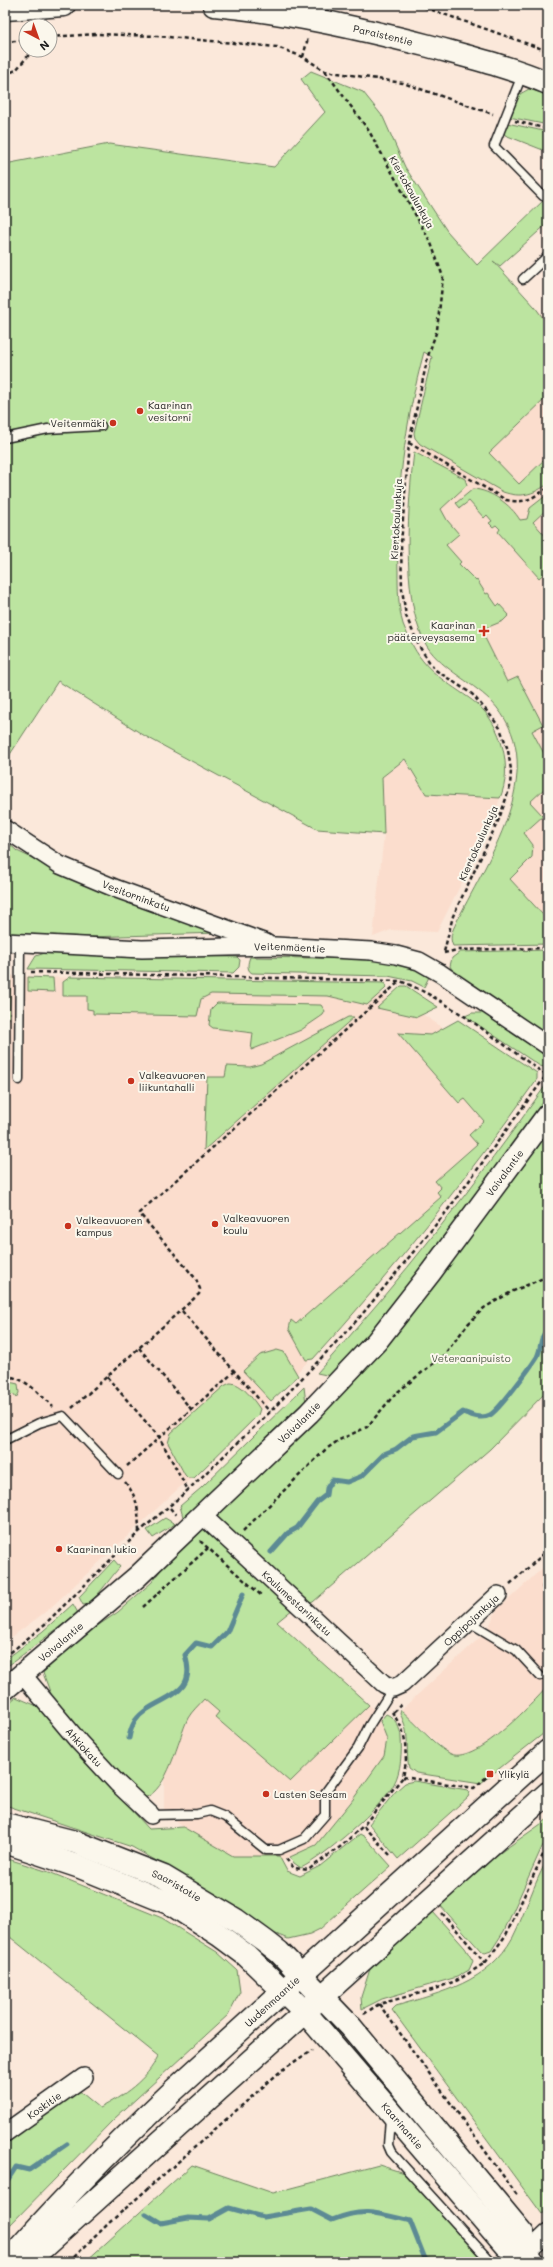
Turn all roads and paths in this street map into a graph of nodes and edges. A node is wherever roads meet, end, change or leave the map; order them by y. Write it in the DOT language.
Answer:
graph roads {
  1 [pos="64,5"];
  2 [pos="214,5"];
  3 [pos="418,5"];
  4 [pos="5,9"];
  5 [pos="308,34"];
  6 [pos="58,36"];
  7 [pos="18,41"];
  8 [pos="5,42"];
  9 [pos="548,51"];
  10 [pos="303,56"];
  11 [pos="26,58"];
  12 [pos="325,71"];
  13 [pos="523,74"];
  14 [pos="5,75"];
  15 [pos="546,79"];
  16 [pos="505,118"];
  17 [pos="548,129"];
  18 [pos="543,196"];
  19 [pos="548,256"];
  20 [pos="523,279"];
  21 [pos="101,426"];
  22 [pos="5,438"];
  23 [pos="409,443"];
  24 [pos="548,488"];
  25 [pos="5,829"];
  26 [pos="12,943"];
  27 [pos="275,946"];
  28 [pos="548,948"];
  29 [pos="457,950"];
  30 [pos="444,952"];
  31 [pos="19,972"];
  32 [pos="400,981"];
  33 [pos="548,1046"];
  34 [pos="547,1074"];
  35 [pos="19,1080"];
  36 [pos="548,1114"];
  37 [pos="548,1276"];
  38 [pos="182,1311"];
  39 [pos="139,1348"];
  40 [pos="234,1372"];
  41 [pos="5,1376"];
  42 [pos="107,1377"];
  43 [pos="191,1409"];
  44 [pos="270,1412"];
  45 [pos="62,1416"];
  46 [pos="159,1437"];
  47 [pos="5,1440"];
  48 [pos="118,1474"];
  49 [pos="188,1490"];
  50 [pos="202,1516"];
  51 [pos="139,1532"];
  52 [pos="231,1542"];
  53 [pos="208,1548"];
  54 [pos="548,1550"];
  55 [pos="218,1557"];
  56 [pos="498,1595"];
  57 [pos="143,1607"];
  58 [pos="469,1622"];
  59 [pos="5,1657"];
  60 [pos="22,1674"];
  61 [pos="540,1676"];
  62 [pos="393,1688"];
  63 [pos="5,1689"];
  64 [pos="392,1712"];
  65 [pos="548,1751"];
  66 [pos="490,1774"];
  67 [pos="403,1778"];
  68 [pos="548,1793"];
  69 [pos="151,1815"];
  70 [pos="5,1824"];
  71 [pos="363,1826"];
  72 [pos="5,1842"];
  73 [pos="547,1846"];
  74 [pos="279,1850"];
  75 [pos="390,1855"];
  76 [pos="442,1913"];
  77 [pos="484,1963"];
  78 [pos="301,1974"];
  79 [pos="284,1990"];
  80 [pos="321,1996"];
  81 [pos="379,2004"];
  82 [pos="304,2012"];
  83 [pos="351,2027"];
  84 [pos="329,2039"];
  85 [pos="84,2077"];
  86 [pos="390,2111"];
  87 [pos="5,2133"];
  88 [pos="518,2196"];
  89 [pos="548,2233"];
  90 [pos="524,2259"];
  91 [pos="7,2262"];
  92 [pos="27,2262"];
  93 [pos="69,2262"];
  94 [pos="491,2262"];
  1 -- 4 [label="main road"];
  2 -- 13 [label="main road, Paraistentie"];
  3 -- 9 [label="path"];
  5 -- 10 [label="path"];
  6 -- 10 [label="path"];
  7 -- 8 [label="path"];
  10 -- 12 [label="path"];
  11 -- 14 [label="path"];
  12 -- 16 [label="path"];
  12 -- 23 [label="path, Kiertokoulunkuja"];
  13 -- 15 [label="main road, Paraistentie"];
  13 -- 16 [label="lane"];
  16 -- 17 [label="path"];
  16 -- 18 [label="lane"];
  19 -- 20 [label="lane"];
  21 -- 22 [label="lane"];
  23 -- 24 [label="path"];
  23 -- 30 [label="path, Kiertokoulunkuja"];
  25 -- 27 [label="street, Vesitorninkatu"];
  26 -- 27 [label="street, Veitenmäentie"];
  26 -- 31 [label="lane"];
  27 -- 33 [label="street, Veitenmäentie"];
  28 -- 29 [label="path"];
  31 -- 32 [label="path"];
  31 -- 35 [label="lane"];
  32 -- 34 [label="path"];
  32 -- 38 [label="path"];
  34 -- 44 [label="path"];
  36 -- 50 [label="street, Voivalantie"];
  37 -- 52 [label="path"];
  38 -- 39 [label="path"];
  38 -- 40 [label="path"];
  39 -- 42 [label="path"];
  39 -- 43 [label="path"];
  40 -- 43 [label="path"];
  40 -- 44 [label="path"];
  41 -- 45 [label="path"];
  42 -- 45 [label="path"];
  42 -- 46 [label="path"];
  43 -- 46 [label="path"];
  44 -- 49 [label="path"];
  45 -- 47 [label="lane"];
  45 -- 48 [label="lane"];
  46 -- 48 [label="path"];
  46 -- 49 [label="path"];
  48 -- 51 [label="path"];
  49 -- 51 [label="path"];
  50 -- 52 [label="street, Koulumestarinkatu"];
  50 -- 60 [label="street, Voivalantie"];
  51 -- 59 [label="path"];
  52 -- 55 [label="path"];
  52 -- 62 [label="street, Koulumestarinkatu"];
  53 -- 57 [label="path"];
  54 -- 56 [label="path, Oppipojankuja"];
  56 -- 58 [label="street, Oppipojankuja"];
  58 -- 61 [label="lane"];
  58 -- 62 [label="street, Oppipojankuja"];
  60 -- 63 [label="street, Voivalantie"];
  60 -- 69 [label="street, Ahkiokatu"];
  62 -- 74 [label="lane"];
  64 -- 67 [label="path"];
  65 -- 78 [label="main road, Uudenmaantie"];
  66 -- 67 [label="path"];
  67 -- 71 [label="path"];
  68 -- 80 [label="main road"];
  69 -- 74 [label="lane"];
  70 -- 78 [label="main road, Saaristotie"];
  71 -- 74 [label="path"];
  71 -- 75 [label="path"];
  72 -- 79 [label="main road, Saaristotie"];
  73 -- 77 [label="path"];
  76 -- 77 [label="path"];
  77 -- 81 [label="path"];
  78 -- 79 [label="main road, Uudenmaantie"];
  78 -- 80 [label="main road, Saaristotie"];
  79 -- 82 [label="main road, Kaarinantie"];
  79 -- 91 [label="main road, Uudenmaantie"];
  80 -- 82 [label="main road"];
  80 -- 83 [label="main road"];
  81 -- 83 [label="path"];
  81 -- 88 [label="path"];
  82 -- 84 [label="main road, Kaarinantie"];
  82 -- 92 [label="main road"];
  83 -- 90 [label="main road"];
  84 -- 86 [label="main road, Kaarinantie"];
  84 -- 93 [label="path"];
  85 -- 87 [label="street, Koskitie"];
  86 -- 90 [label="main road, Kaarinantie"];
  86 -- 94 [label="lane"];
  89 -- 90 [label="street"];
}
